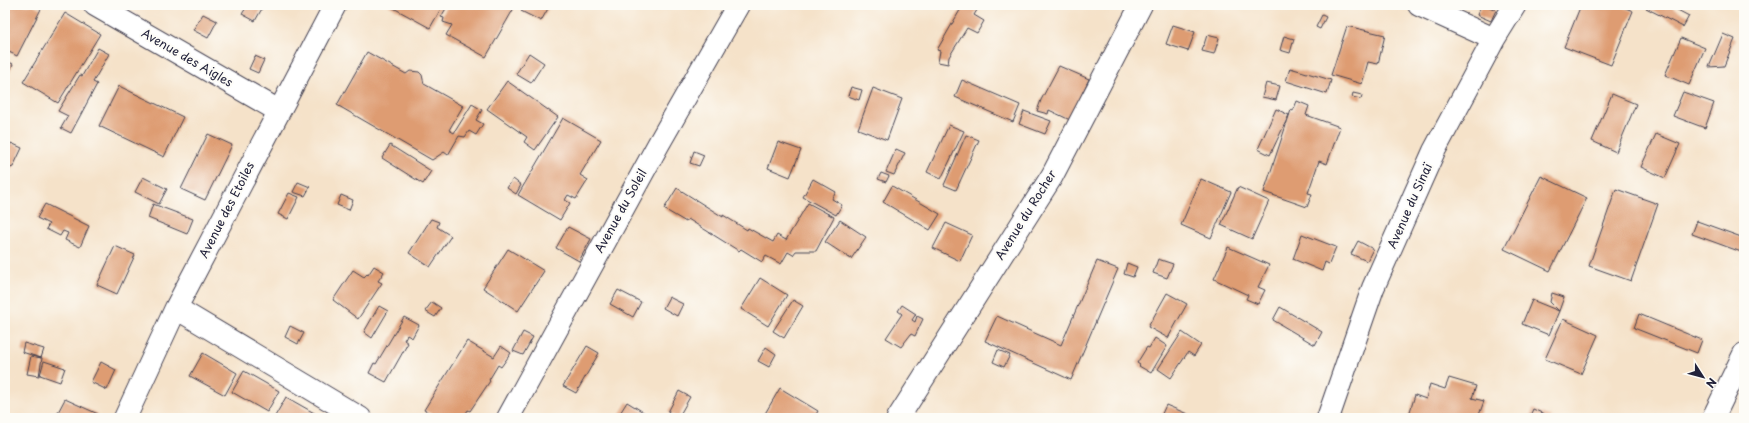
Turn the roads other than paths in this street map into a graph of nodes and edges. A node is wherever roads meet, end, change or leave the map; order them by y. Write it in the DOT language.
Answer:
graph roads {
  1 [pos="95,5"];
  2 [pos="335,5"];
  3 [pos="738,5"];
  4 [pos="1141,5"];
  5 [pos="1419,5"];
  6 [pos="1514,5"];
  7 [pos="1494,39"];
  8 [pos="279,111"];
  9 [pos="176,308"];
  10 [pos="1744,354"];
  11 [pos="125,418"];
  12 [pos="360,418"];
  13 [pos="508,418"];
  14 [pos="898,418"];
  15 [pos="1328,418"];
  16 [pos="1713,418"];
  1 -- 8 [label="street, Avenue des Aigles"];
  2 -- 8 [label="street, Avenue des Etoiles"];
  3 -- 13 [label="street, Avenue du Soleil"];
  4 -- 14 [label="street, Avenue du Rocher"];
  5 -- 7 [label="street"];
  6 -- 7 [label="street, Avenue du Sinaï"];
  7 -- 15 [label="street, Avenue du Sinaï"];
  8 -- 9 [label="street, Avenue des Etoiles"];
  9 -- 11 [label="street, Avenue des Etoiles"];
  9 -- 12 [label="street"];
  10 -- 16 [label="street"];
}
